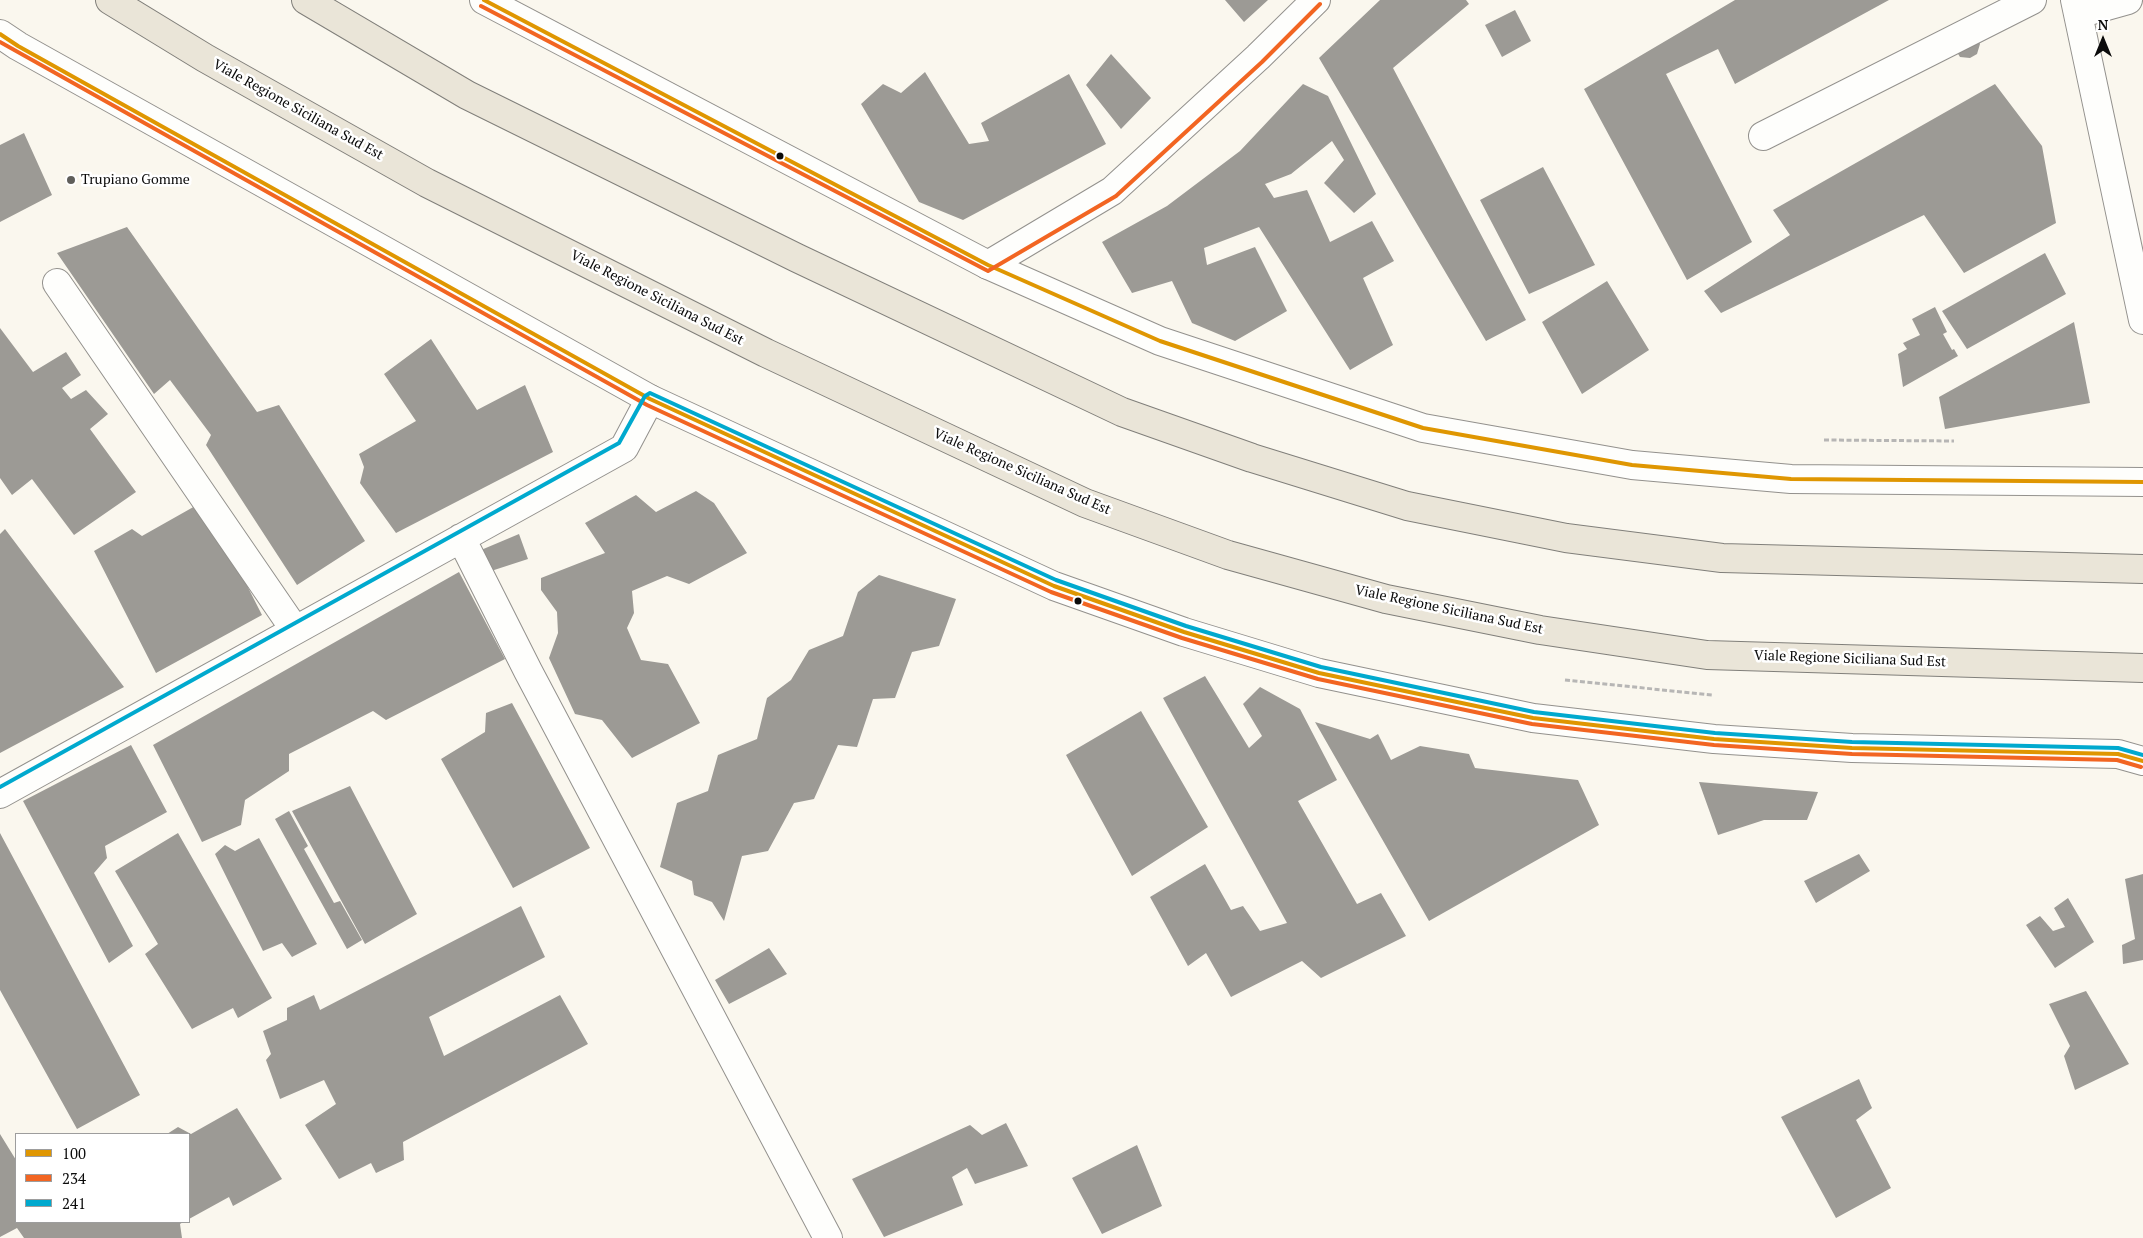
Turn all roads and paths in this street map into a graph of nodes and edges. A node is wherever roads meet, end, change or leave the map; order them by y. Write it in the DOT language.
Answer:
graph roads {
  1 [pos="110,0"];
  2 [pos="306,0"];
  3 [pos="484,0"];
  4 [pos="1316,0"];
  5 [pos="2032,0"];
  6 [pos="2128,0"];
  7 [pos="2076,7"];
  8 [pos="0,34"];
  9 [pos="1763,136"];
  10 [pos="988,265"];
  11 [pos="56,283"];
  12 [pos="2143,320"];
  13 [pos="650,399"];
  14 [pos="1824,440"];
  15 [pos="1954,441"];
  16 [pos="2143,482"];
  17 [pos="461,538"];
  18 [pos="2143,569"];
  19 [pos="295,630"];
  20 [pos="2143,668"];
  21 [pos="1565,680"];
  22 [pos="1712,695"];
  23 [pos="2143,761"];
  24 [pos="0,794"];
  25 [pos="828,1238"];
  1 -- 20 [label="main road, Viale Regione Siciliana Sud Est"];
  2 -- 18 [label="main road"];
  3 -- 10 [label="street"];
  4 -- 10 [label="street"];
  5 -- 9 [label="street"];
  6 -- 7 [label="street"];
  7 -- 12 [label="street"];
  8 -- 13 [label="street"];
  10 -- 16 [label="street"];
  11 -- 19 [label="street"];
  13 -- 17 [label="street"];
  13 -- 23 [label="street"];
  14 -- 15 [label="path"];
  17 -- 19 [label="street"];
  17 -- 25 [label="street"];
  19 -- 24 [label="street"];
  21 -- 22 [label="path"];
}
